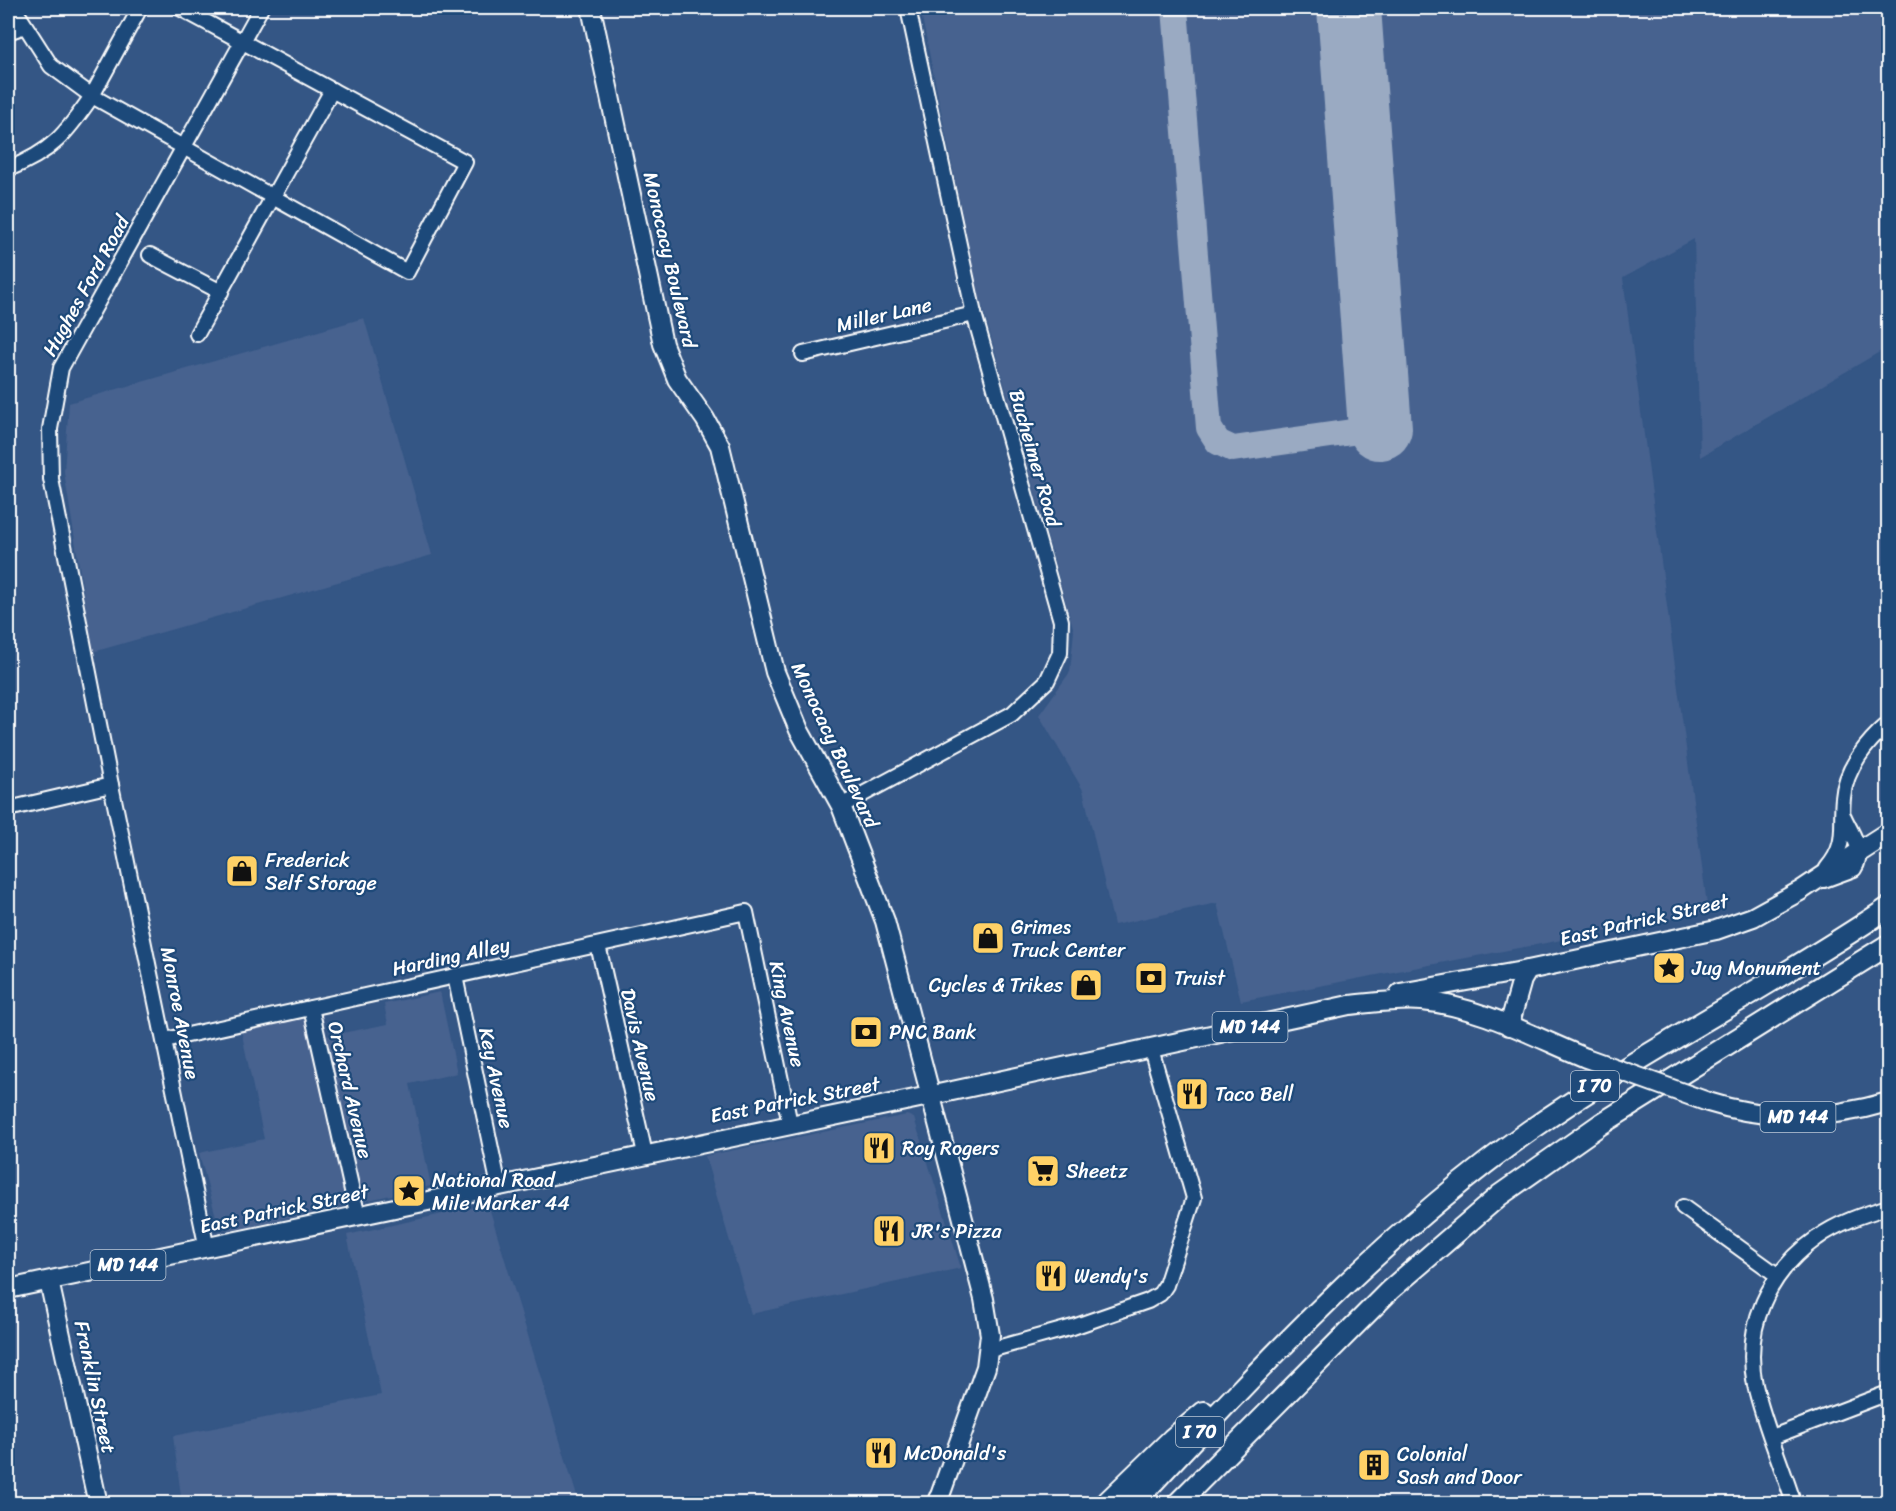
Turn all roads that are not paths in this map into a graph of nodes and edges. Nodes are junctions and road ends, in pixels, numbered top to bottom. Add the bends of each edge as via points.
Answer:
1 (14, 8) edge
2 (140, 8) edge
3 (180, 8) edge
4 (261, 8) edge
5 (591, 8) edge
6 (908, 8) edge
7 (25, 26) junction
8 (8, 32) edge
9 (242, 41) junction
10 (332, 90) junction
11 (92, 96) junction
12 (184, 147) junction
13 (8, 170) edge
14 (273, 197) junction
15 (150, 255) dead end
16 (221, 292) junction
17 (974, 314) junction
18 (197, 334) dead end
19 (803, 354) dead end
20 (1888, 724) edge
21 (111, 786) junction
22 (841, 806) junction
23 (8, 809) edge
24 (1844, 815) junction
25 (1888, 833) edge
26 (1860, 851) junction
27 (1818, 877) junction
28 (1800, 891) junction
29 (1888, 908) edge
30 (746, 912) joint
31 (598, 945) junction
32 (1888, 945) edge
33 (1528, 970) junction
34 (455, 976) junction
35 (1349, 1005) junction
36 (310, 1008) junction
37 (1509, 1026) junction
38 (165, 1040) junction
39 (1151, 1049) junction
40 (929, 1096) junction
41 (1888, 1102) edge
42 (790, 1124) junction
43 (645, 1155) junction
44 (499, 1187) junction
45 (1683, 1207) dead end
46 (1888, 1207) edge
47 (358, 1217) junction
48 (207, 1249) junction
49 (1777, 1275) junction
50 (49, 1281) junction
51 (8, 1289) edge
52 (990, 1350) junction
53 (1267, 1361) junction
54 (1888, 1393) edge
55 (1772, 1437) junction
56 (1204, 1475) junction
57 (939, 1502) edge
58 (98, 1503) edge
59 (1105, 1503) edge
60 (1133, 1503) edge
61 (1177, 1503) edge
62 (1185, 1503) edge
63 (1794, 1503) edge

1 - 7 street
2 - 11 street
3 - 9 street
4 - 9 street, Hughes Ford Road
5 - 22 main road, Monocacy Boulevard via 663,344 676,379 720,446 775,672 799,730
6 - 17 street, Bucheimer Road
7 - 8 street
7 - 11 street via 51,66
9 - 10 street
9 - 12 street, Hughes Ford Road
10 - 14 street
10 - 14 street via 465,162 407,272
11 - 12 street
11 - 13 street via 67,132 36,158
12 - 14 street
12 - 21 street, Hughes Ford Road via 61,368 50,429 51,480
14 - 16 street
15 - 16 street
16 - 18 street
17 - 19 street, Miller Lane
17 - 22 street, Bucheimer Road via 1061,621 1060,653 1047,681 1012,714
20 - 24 street via 1851,770 1843,798
21 - 23 street
21 - 38 street, Monroe Avenue
22 - 40 main road, Monocacy Boulevard via 885,921
24 - 26 street
24 - 27 street via 1839,853
25 - 26 highway
26 - 27 main road, East Patrick Street
26 - 28 street, East Patrick Street via 1854,869
27 - 28 main road, East Patrick Street
28 - 33 main road, East Patrick Street via 1753,917 1716,930
29 - 53 highway, I 70 via 1625,1066 1528,1132 1407,1228
30 - 31 street, Harding Alley
30 - 42 street, King Avenue
31 - 34 street, Harding Alley
31 - 43 street, Davis Avenue
32 - 56 highway, I 70 via 1601,1124 1500,1195 1390,1290
33 - 35 main road, East Patrick Street
33 - 37 main road
34 - 36 street, Harding Alley
34 - 44 street, Key Avenue
35 - 37 main road, East Patrick Street / MD 144 via 1422,1001 1458,1008
35 - 39 main road, East Patrick Street / MD 144
36 - 38 street, Harding Alley
36 - 47 street, Orchard Avenue
37 - 41 main road, East Patrick Street / MD 144, bridge via 1733,1110 1787,1117 1843,1113
38 - 48 street, Monroe Avenue
39 - 40 main road, East Patrick Street / MD 144
39 - 52 street via 1194,1198 1166,1285 1148,1301
40 - 42 main road, East Patrick Street / MD 144
40 - 52 main road, Monocacy Boulevard via 984,1299
42 - 43 main road, East Patrick Street / MD 144
43 - 44 main road, East Patrick Street / MD 144
44 - 47 main road, East Patrick Street / MD 144
45 - 49 street
46 - 49 street via 1817,1237
47 - 48 main road, East Patrick Street / MD 144
48 - 50 main road, East Patrick Street / MD 144
49 - 55 street via 1761,1304 1752,1348 1755,1385
50 - 51 main road, East Patrick Street / MD 144
50 - 58 main road, Franklin Street
52 - 57 main road, Monocacy Boulevard
53 - 59 highway via 1172,1439
53 - 60 highway, I 70
54 - 55 street
55 - 63 street
56 - 61 highway, I 70
56 - 62 highway

